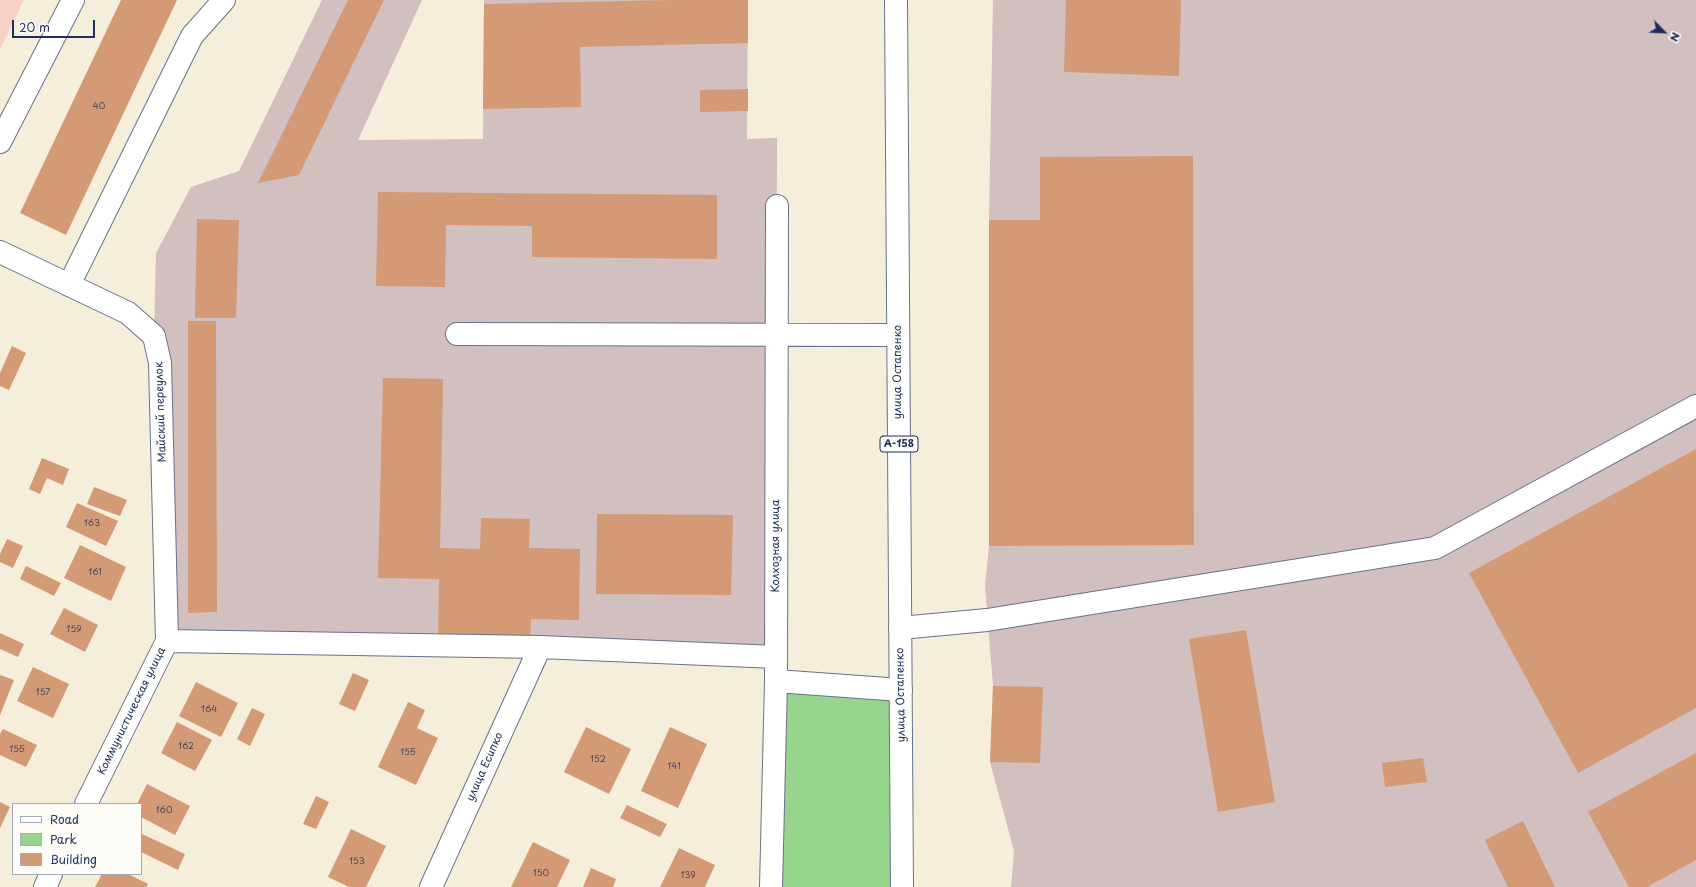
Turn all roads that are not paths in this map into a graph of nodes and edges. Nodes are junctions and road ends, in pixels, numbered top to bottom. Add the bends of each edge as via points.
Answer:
1 (73, 0) edge
2 (224, 0) edge
3 (896, 0) edge
4 (0, 142) edge
5 (777, 206) dead end
6 (0, 252) edge
7 (69, 285) junction
8 (457, 334) dead end
9 (776, 334) junction
10 (898, 335) junction
11 (1696, 406) edge
12 (900, 628) junction
13 (167, 641) junction
14 (540, 647) junction
15 (776, 657) junction
16 (776, 681) junction
17 (901, 690) junction
18 (86, 803) edge
19 (51, 875) edge
20 (45, 887) edge
21 (431, 887) edge
22 (771, 887) edge
23 (902, 887) edge

1 - 4 street
2 - 7 street via 192,36
3 - 10 street, улица Остапенко / А-158
5 - 9 street, Колхозная улица
6 - 7 street, Майский переулок
7 - 13 street, Майский переулок via 128,313 154,336 160,363
8 - 9 street
9 - 10 street
9 - 15 street, Колхозная улица
10 - 12 street, улица Остапенко / А-158
11 - 12 street via 1435,548 987,620
12 - 17 street, улица Остапенко / А-158
13 - 14 street, Коммунистическая улица
13 - 18 street, Коммунистическая улица
14 - 15 street, Коммунистическая улица
14 - 21 street, улица Есипко
15 - 16 street, Колхозная улица
16 - 17 street
16 - 22 street, Колхозная улица
17 - 23 street, улица Остапенко / А-158
19 - 20 street

